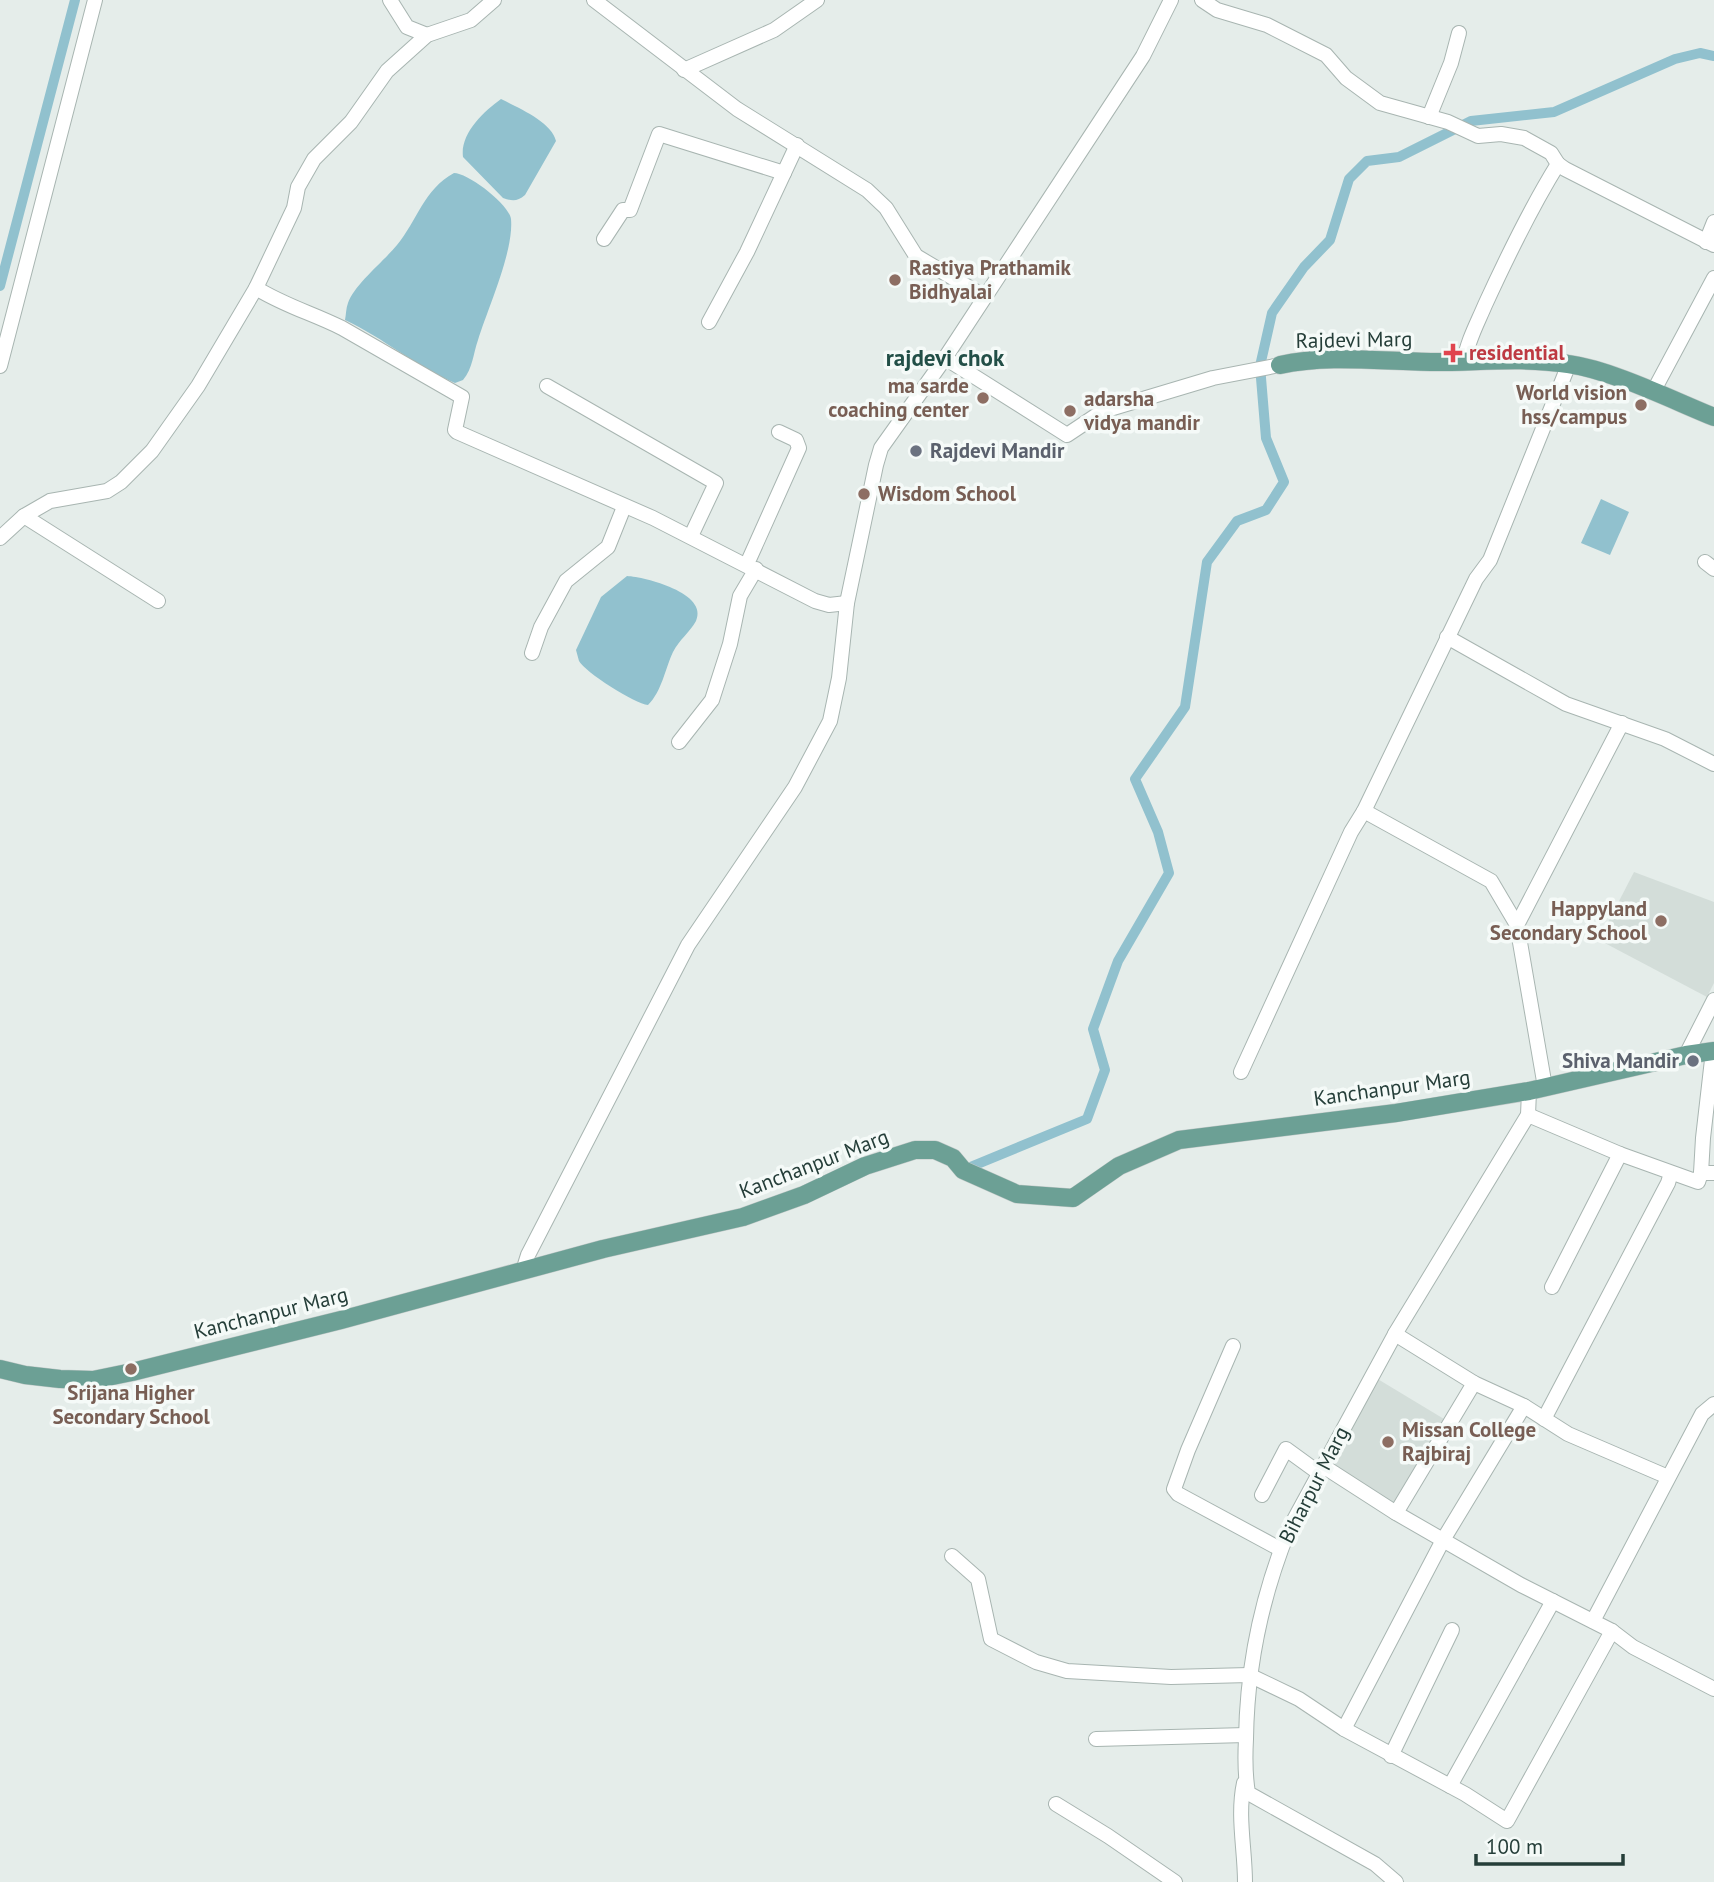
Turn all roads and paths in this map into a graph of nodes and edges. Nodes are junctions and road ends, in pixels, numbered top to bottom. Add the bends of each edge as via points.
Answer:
1 (95, 0) edge
2 (390, 0) edge
3 (494, 0) edge
4 (594, 0) edge
5 (817, 0) edge
6 (1171, 0) edge
7 (1202, 0) edge
8 (1459, 33) dead end
9 (427, 35) junction
10 (684, 70) junction
11 (1429, 117) junction
12 (797, 145) junction
13 (1558, 164) junction
14 (784, 173) junction
15 (1714, 222) edge
16 (604, 239) dead end
17 (1710, 244) edge
18 (1714, 278) edge
19 (256, 288) junction
20 (985, 297) junction
21 (709, 322) dead end
22 (945, 358) junction
23 (1464, 362) junction
24 (1569, 364) junction
25 (1280, 365) joint
26 (0, 366) edge
27 (547, 386) dead end
28 (1653, 392) junction
29 (1714, 417) edge
30 (779, 432) dead end
31 (624, 507) junction
32 (24, 516) junction
33 (691, 536) junction
34 (0, 538) edge
35 (752, 567) junction
36 (158, 601) dead end
37 (847, 603) junction
38 (1447, 637) junction
39 (532, 653) dead end
40 (1622, 723) junction
41 (679, 743) dead end
42 (1714, 764) edge
43 (1364, 811) junction
44 (1517, 925) junction
45 (1714, 1000) edge
46 (1714, 1051) edge
47 (1686, 1055) junction
48 (1241, 1072) dead end
49 (1537, 1089) junction
50 (1528, 1115) junction
51 (1620, 1154) junction
52 (1671, 1172) junction
53 (1707, 1173) edge
54 (523, 1271) junction
55 (1552, 1287) dead end
56 (1395, 1334) junction
57 (1233, 1346) dead end
58 (0, 1369) edge
59 (1474, 1383) junction
60 (1714, 1404) edge
61 (1524, 1406) junction
62 (1544, 1419) junction
63 (1321, 1470) junction
64 (1668, 1477) junction
65 (1262, 1495) dead end
66 (1396, 1513) junction
67 (1443, 1540) junction
68 (1280, 1549) junction
69 (951, 1556) dead end
70 (1553, 1601) junction
71 (1593, 1621) junction
72 (1452, 1630) dead end
73 (1612, 1631) junction
74 (1250, 1675) junction
75 (1714, 1689) edge
76 (1344, 1729) junction
77 (1246, 1735) junction
78 (1096, 1740) dead end
79 (1391, 1756) junction
80 (1245, 1778) junction
81 (1450, 1786) junction
82 (1056, 1804) dead end
83 (1175, 1882) edge
84 (1245, 1882) edge
85 (1396, 1882) edge

1 - 26 street
2 - 9 street via 407,27
3 - 9 street via 471,20
4 - 10 street
5 - 10 street via 774,30
6 - 20 street via 1143,56
7 - 11 street via 1217,10 1267,25 1326,55 1346,78 1380,103
8 - 11 street
9 - 19 street via 387,71 351,122 314,159
10 - 12 street
11 - 13 street via 1478,136 1524,138 1551,153
12 - 14 street
12 - 20 street via 887,208 916,256
13 - 17 street
13 - 23 street via 1535,200
14 - 16 street via 659,134 630,210 623,210
14 - 21 street
15 - 17 street
18 - 28 street
19 - 31 street via 342,328 462,397 457,432
19 - 32 street via 198,386 152,451 129,474 107,491 50,501
20 - 22 street
22 - 25 street via 1067,435 1103,411 1213,378
22 - 37 street via 881,448
23 - 24 main road, Rajdevi Marg
23 - 25 main road, Rajdevi Marg via 1357,359 1299,360
24 - 28 main road, Rajdevi Marg
24 - 38 street via 1490,560
27 - 33 street via 716,483
28 - 29 main road, Rajdevi Marg
30 - 35 street via 796,440 799,448
31 - 33 street
31 - 39 street via 608,547 566,581
32 - 34 street
32 - 36 street
33 - 35 street
35 - 37 street via 815,601
35 - 41 street via 712,700
37 - 54 street via 830,721 794,787 688,945
38 - 40 street via 1566,704
38 - 43 street
40 - 42 street
40 - 44 street
43 - 44 street via 1491,881
43 - 48 street
44 - 49 street, Biharpur Marg
45 - 47 street
46 - 47 main road, Kanchanpur Marg
46 - 53 street
47 - 49 main road, Kanchanpur Marg
49 - 50 street, Biharpur Marg
49 - 54 main road, Kanchanpur Marg via 1396,1113 1179,1140 1119,1166 1073,1198 1017,1194 963,1170 953,1158 935,1150 915,1150 743,1217
50 - 51 street
50 - 56 street, Biharpur Marg
51 - 52 street
51 - 55 street
52 - 53 street via 1698,1182
52 - 62 street
54 - 58 main road, Kanchanpur Marg via 93,1380
56 - 59 street
56 - 63 street, Biharpur Marg
57 - 68 street via 1174,1489
59 - 61 street
59 - 66 street
60 - 64 street via 1702,1414
61 - 62 street
61 - 67 street
62 - 64 street
63 - 65 street via 1286,1449
63 - 66 street
63 - 68 street, Biharpur Marg
64 - 71 street
66 - 67 street
67 - 70 street
67 - 76 street
68 - 74 street, Biharpur Marg via 1256,1634
69 - 74 street via 978,1579 991,1639 1036,1662 1106,1675
70 - 71 street
70 - 81 street
71 - 73 street
72 - 79 street
73 - 75 street via 1633,1647
73 - 81 street via 1507,1821
74 - 76 street via 1299,1699
74 - 77 street, Biharpur Marg
76 - 79 street
77 - 78 street
77 - 80 street, Biharpur Marg
79 - 81 street
80 - 84 street, Biharpur Marg via 1241,1797
80 - 85 street via 1248,1793 1375,1864
82 - 83 street

